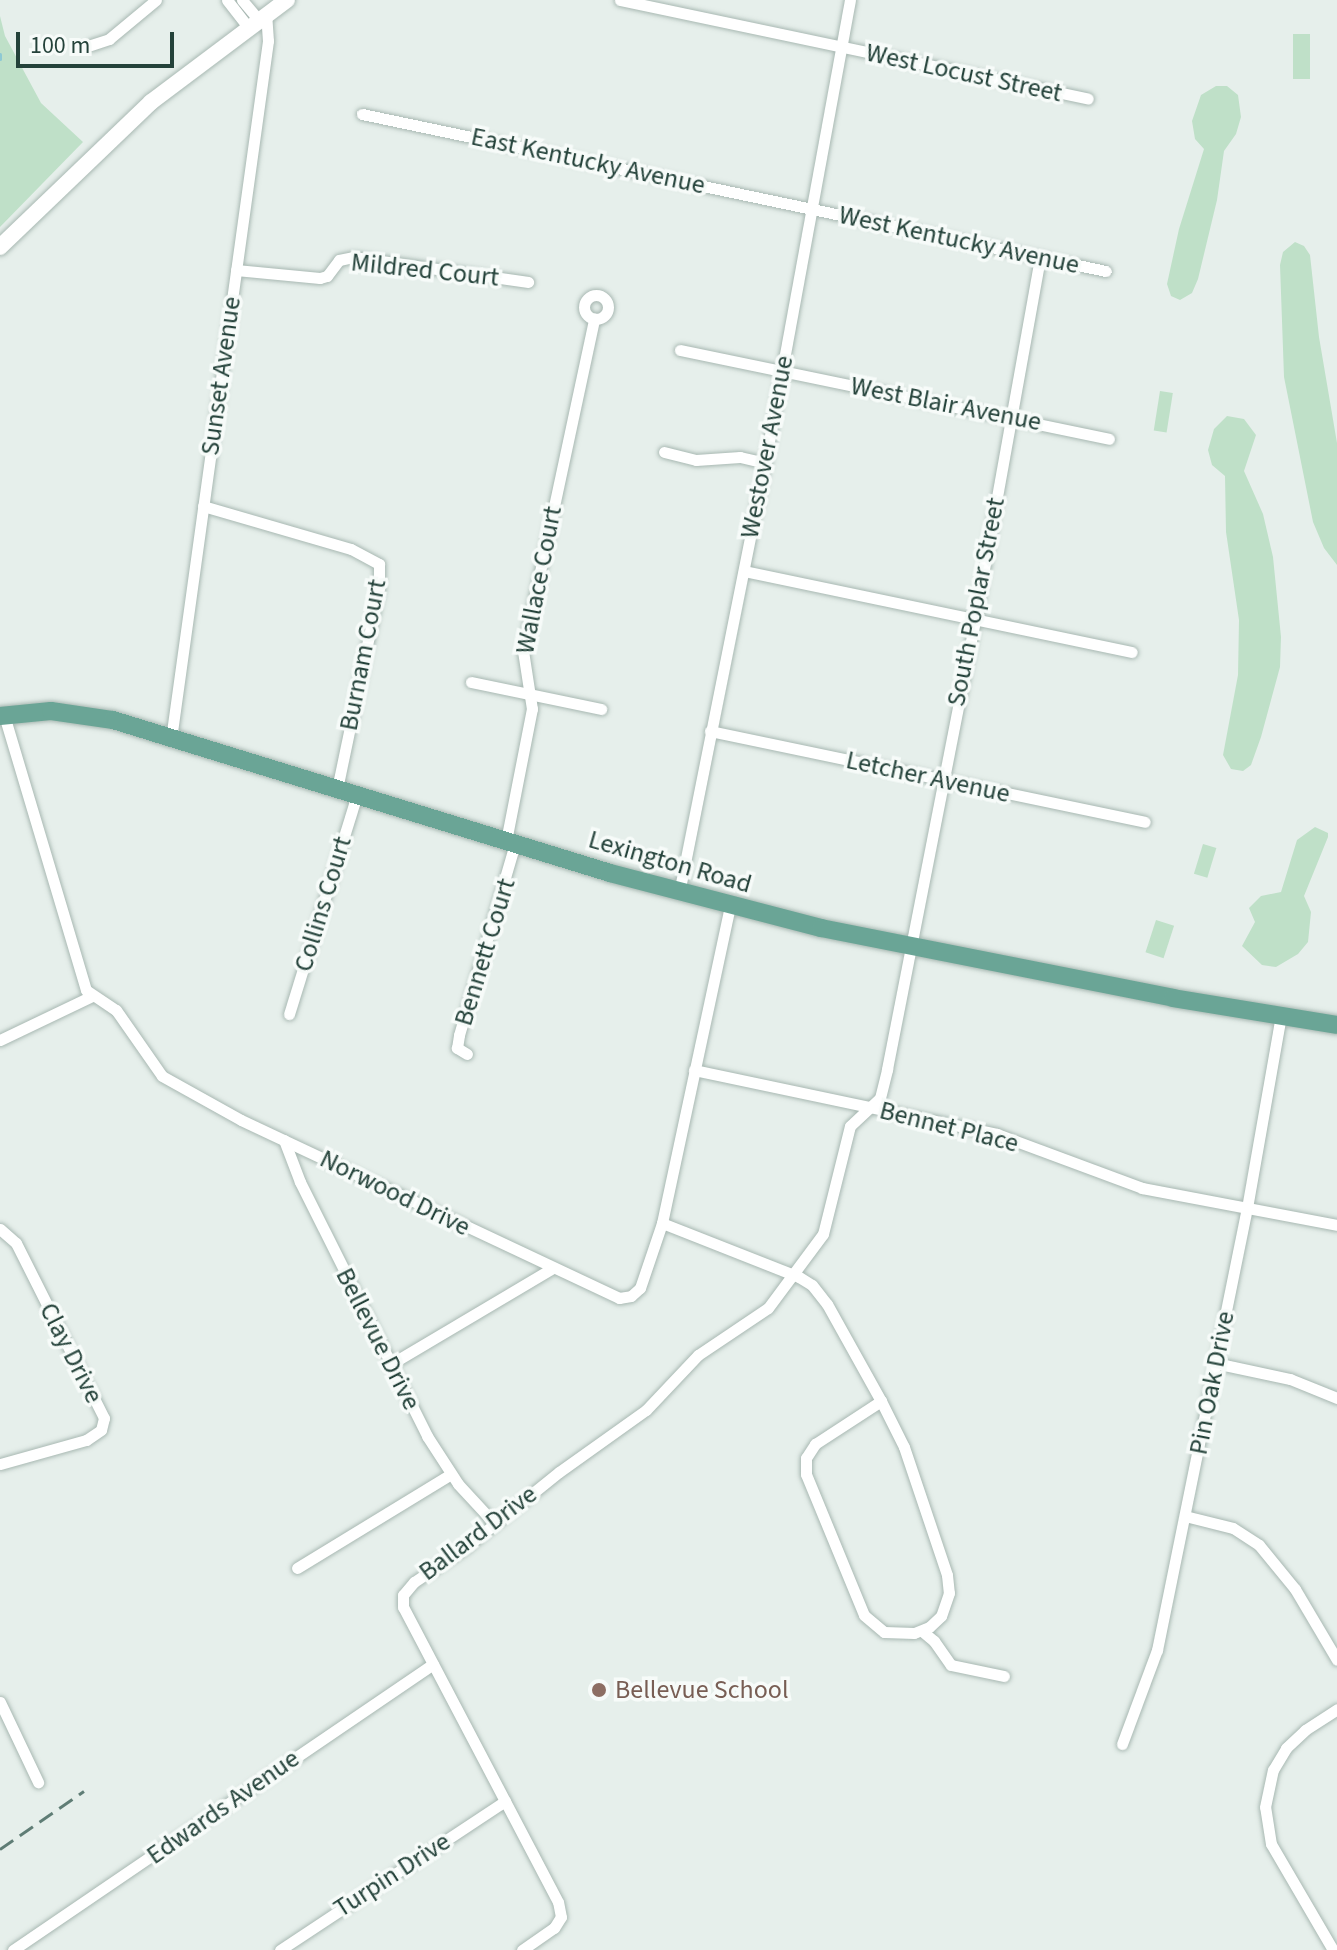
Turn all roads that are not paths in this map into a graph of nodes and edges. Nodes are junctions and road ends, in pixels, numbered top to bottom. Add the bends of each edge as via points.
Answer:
1 (156, 0) edge
2 (227, 0) edge
3 (242, 0) edge
4 (287, 0) edge
5 (620, 0) edge
6 (850, 0) edge
7 (257, 20) junction
8 (91, 45) dead end
9 (841, 47) junction
10 (1088, 99) dead end
11 (362, 114) dead end
12 (812, 210) junction
13 (0, 247) edge
14 (1040, 257) junction
15 (236, 270) junction
16 (1106, 271) dead end
17 (528, 282) dead end
18 (594, 319) dead end
19 (680, 350) dead end
20 (782, 370) junction
21 (1011, 417) junction
22 (1109, 439) dead end
23 (664, 452) dead end
24 (765, 463) junction
25 (203, 506) junction
26 (744, 571) junction
27 (975, 619) junction
28 (1132, 652) dead end
29 (471, 682) dead end
30 (531, 695) junction
31 (601, 709) dead end
32 (2, 716) edge
33 (710, 731) junction
34 (171, 739) junction
35 (942, 780) junction
36 (337, 789) junction
37 (357, 794) junction
38 (1145, 822) dead end
39 (511, 842) junction
40 (679, 893) junction
41 (730, 907) junction
42 (911, 947) junction
43 (92, 996) junction
44 (289, 1014) dead end
45 (1281, 1016) junction
46 (1337, 1025) edge
47 (0, 1040) edge
48 (467, 1054) dead end
49 (694, 1070) junction
50 (869, 1107) junction
51 (284, 1140) junction
52 (1247, 1208) junction
53 (662, 1223) junction
54 (1337, 1225) edge
55 (0, 1229) edge
56 (551, 1269) junction
57 (794, 1275) junction
58 (1215, 1363) junction
59 (391, 1364) junction
60 (1337, 1398) edge
61 (881, 1401) junction
62 (0, 1464) edge
63 (451, 1474) junction
64 (1185, 1516) junction
65 (495, 1524) junction
66 (297, 1568) dead end
67 (922, 1631) junction
68 (1337, 1660) edge
69 (433, 1664) junction
70 (1004, 1676) dead end
71 (0, 1702) edge
72 (1337, 1709) edge
73 (1122, 1744) dead end
74 (38, 1782) dead end
75 (505, 1801) junction
76 (13, 1950) edge
77 (280, 1950) edge
78 (522, 1950) edge
79 (1333, 1950) edge

1 - 8 street via 109,39
2 - 7 street
3 - 7 street
4 - 7 main road
5 - 9 street, West Locust Street
6 - 9 street, Westover Avenue
7 - 13 main road via 151,102
7 - 15 street, Sunset Avenue via 268,41
9 - 10 street, West Locust Street
9 - 12 street, Westover Avenue
11 - 12 street, East Kentucky Avenue
12 - 14 street, West Kentucky Avenue
12 - 20 street, Westover Avenue
14 - 16 street, West Kentucky Avenue
14 - 21 street, South Poplar Street
15 - 17 street, Mildred Court via 320,278 339,260 353,257
15 - 25 street, Sunset Avenue
18 - 30 street, Wallace Court via 523,651
19 - 20 street, West Blair Avenue
20 - 21 street, West Blair Avenue
20 - 24 street, Westover Avenue
21 - 22 street, West Blair Avenue
21 - 27 street, South Poplar Street
23 - 24 street via 696,460 740,457
24 - 26 street, Westover Avenue
25 - 34 street, Sunset Avenue
25 - 36 street, Burnam Court via 351,549 379,564 379,588
26 - 27 street
26 - 33 street, Westover Avenue
27 - 28 street
27 - 35 street, South Poplar Street
29 - 30 street
30 - 31 street
30 - 39 street, Wallace Court
32 - 34 main road, Lexington Road via 88,714
32 - 43 street, Norwood Drive via 79,973
33 - 35 street, Letcher Avenue
33 - 40 street, Westover Avenue
34 - 36 main road, Lexington Road
35 - 38 street, Letcher Avenue
35 - 42 street, South Poplar Street
36 - 37 main road, Lexington Road
37 - 39 main road, Lexington Road
37 - 44 street, Collins Court
39 - 40 main road, Lexington Road
39 - 48 street, Bennett Court via 459,1035 457,1048
40 - 41 main road, Lexington Road
41 - 42 main road, Lexington Road
41 - 49 street, Norwood Drive
42 - 45 main road, Lexington Road
42 - 50 street, South Poplar Street via 882,1092
43 - 47 street
43 - 51 street, Norwood Drive via 116,1010 172,1085
45 - 46 main road, Lexington Road
45 - 52 street, Pin Oak Drive
49 - 50 street, Bennet Place
49 - 53 street, Norwood Drive
50 - 52 street, Bennet Place via 997,1134 1142,1188
50 - 57 street, Ballard Drive via 850,1126 823,1234
51 - 56 street, Norwood Drive
51 - 59 street, Bellevue Drive
52 - 54 street, Bennet Place
52 - 58 street, Pin Oak Drive
53 - 56 street, Norwood Drive via 641,1285 631,1296 612,1296
53 - 57 street
55 - 62 street, Clay Drive via 16,1243 104,1418 101,1430 86,1440
56 - 59 street
57 - 61 street via 812,1285 827,1304
57 - 65 street, Ballard Drive via 768,1308 698,1355 646,1410
58 - 60 street via 1301,1382
58 - 64 street, Pin Oak Drive
59 - 63 street, Bellevue Drive
61 - 67 street via 918,1482 949,1584 941,1616
61 - 67 street via 815,1444 806,1458 806,1474 867,1620 892,1634
63 - 65 street, Bellevue Drive
63 - 66 street
64 - 68 street via 1233,1528 1259,1545 1295,1589
64 - 73 street, Pin Oak Drive via 1157,1650
65 - 69 street, Ballard Drive via 403,1595 403,1607
67 - 70 street via 951,1665
69 - 75 street, Ballard Drive
69 - 76 street, Edwards Avenue
71 - 74 street
72 - 79 street via 1286,1748 1273,1770 1265,1807 1271,1844
75 - 77 street, Turpin Drive
75 - 78 street, Ballard Drive via 554,1891 561,1917

